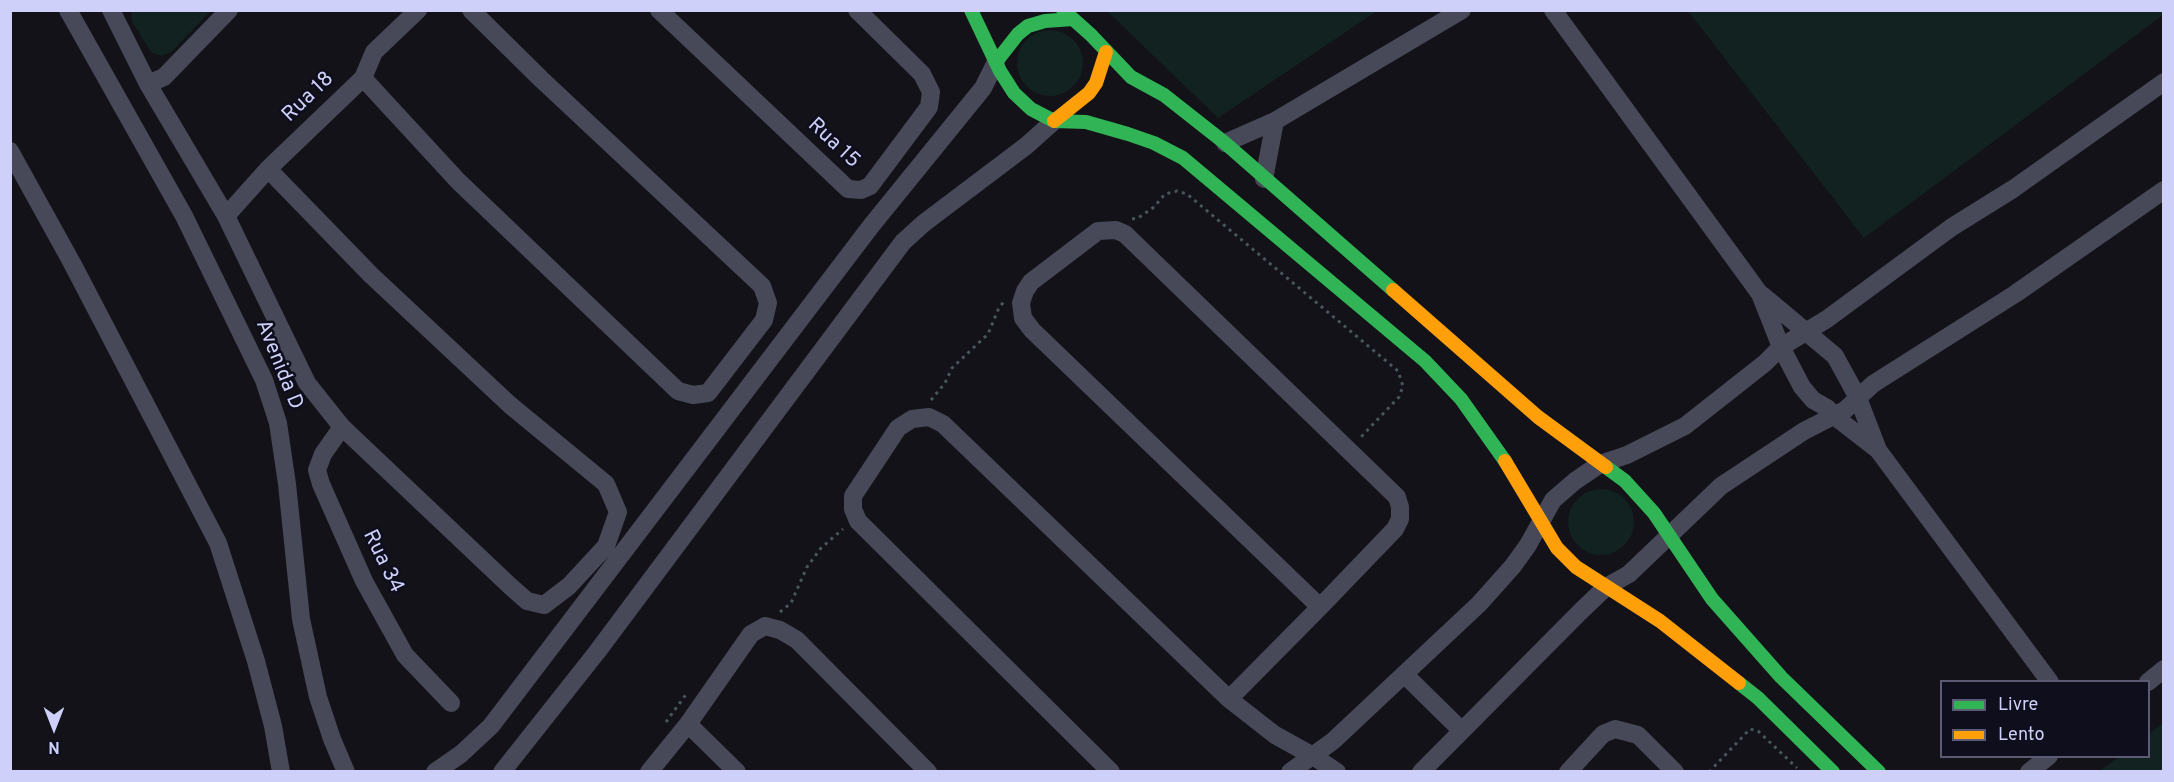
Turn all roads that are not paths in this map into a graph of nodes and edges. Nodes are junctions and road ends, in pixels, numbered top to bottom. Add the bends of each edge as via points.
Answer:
1 (68, 10) edge
2 (111, 10) edge
3 (229, 10) edge
4 (418, 10) edge
5 (471, 10) edge
6 (659, 10) edge
7 (857, 10) edge
8 (971, 10) edge
9 (1462, 10) edge
10 (1553, 10) edge
11 (1068, 15) edge
12 (1106, 52) junction
13 (996, 62) junction
14 (363, 78) junction
15 (2163, 82) edge
16 (148, 84) junction
17 (1104, 96) dead end
18 (1054, 121) junction
19 (1275, 121) junction
20 (1225, 143) junction
21 (10, 151) edge
22 (268, 169) junction
23 (1264, 179) junction
24 (2163, 190) edge
25 (226, 216) junction
26 (1760, 294) junction
27 (1807, 331) junction
28 (1782, 348) junction
29 (1858, 398) junction
30 (1834, 416) junction
31 (342, 428) junction
32 (1878, 450) junction
33 (1600, 464) junction
34 (1540, 521) junction
35 (1669, 536) junction
36 (1606, 587) junction
37 (1320, 607) junction
38 (2163, 669) edge
39 (1404, 674) junction
40 (2049, 680) edge
41 (2149, 680) edge
42 (1229, 699) junction
43 (451, 703) dead end
44 (688, 724) junction
45 (1461, 730) junction
46 (1275, 735) junction
47 (1313, 756) junction
48 (2046, 758) edge
49 (281, 771) edge
50 (346, 771) edge
51 (435, 771) edge
52 (502, 771) edge
53 (649, 771) edge
54 (737, 771) edge
55 (928, 771) edge
56 (1111, 771) edge
57 (1293, 771) edge
58 (1337, 771) edge
59 (1421, 771) edge
60 (1568, 771) edge
61 (1675, 771) edge
62 (1833, 771) edge
63 (1879, 771) edge
64 (2029, 771) edge

1 - 50 street, Avenida D via 184,216 264,380 280,433 302,619 318,697
2 - 16 street
3 - 16 street via 164,77
4 - 14 street, Rua 18 via 374,52
5 - 14 street via 762,286 768,303 764,320 708,393 678,392 458,181
6 - 7 street, Rua 15 via 848,189 861,190 870,186 929,107 931,92 922,74
8 - 13 main road
9 - 19 street
10 - 26 street
11 - 12 main road
11 - 13 main road via 1028,26
12 - 18 main road via 1089,93
12 - 20 main road via 1127,81 1164,95
13 - 18 main road via 1014,93 1031,109
13 - 51 street via 983,88 871,226 492,726
14 - 22 street, Rua 18
15 - 27 street
16 - 25 street
17 - 18 main road
18 - 34 main road via 1086,122 1128,134 1183,158 1425,361 1461,399 1500,453
18 - 52 street via 903,242 597,652
19 - 20 street
19 - 23 street
20 - 23 main road
21 - 49 street via 218,543 256,662
22 - 25 street, Rua 18
22 - 31 street via 371,275 510,405 606,484 618,512 606,546 570,586 544,605 527,601
23 - 33 main road via 1456,348
24 - 29 street
25 - 31 street via 307,383
26 - 27 street
26 - 28 street
27 - 28 street
27 - 29 street via 1835,356
28 - 30 street via 1802,387
28 - 33 street via 1685,426
29 - 30 street
29 - 32 street
30 - 32 street
30 - 35 street via 1804,431 1721,486
31 - 43 street, Rua 34 via 323,454 317,470 321,484 364,581 405,655
32 - 40 street
33 - 34 street via 1552,500
33 - 35 main road via 1625,481
34 - 36 main road via 1557,548 1576,567
34 - 39 street via 1513,566 1479,604
35 - 36 street via 1629,574
35 - 63 main road via 1712,599 1782,677
36 - 45 street
36 - 62 main road via 1660,621 1758,698
37 - 37 street via 1023,318 1021,303 1031,282 1098,231 1125,234 1396,497 1400,519 1395,529
37 - 42 street
38 - 41 street
39 - 45 street
39 - 47 street
42 - 46 street
42 - 56 street via 953,432 929,417 912,419 898,428 853,496 858,521
44 - 53 street
44 - 54 street
44 - 55 street via 751,634 765,626 797,640
45 - 59 street
46 - 47 street
46 - 57 street
47 - 57 street
47 - 58 street
48 - 64 street
60 - 61 street via 1603,734 1615,729 1638,735

